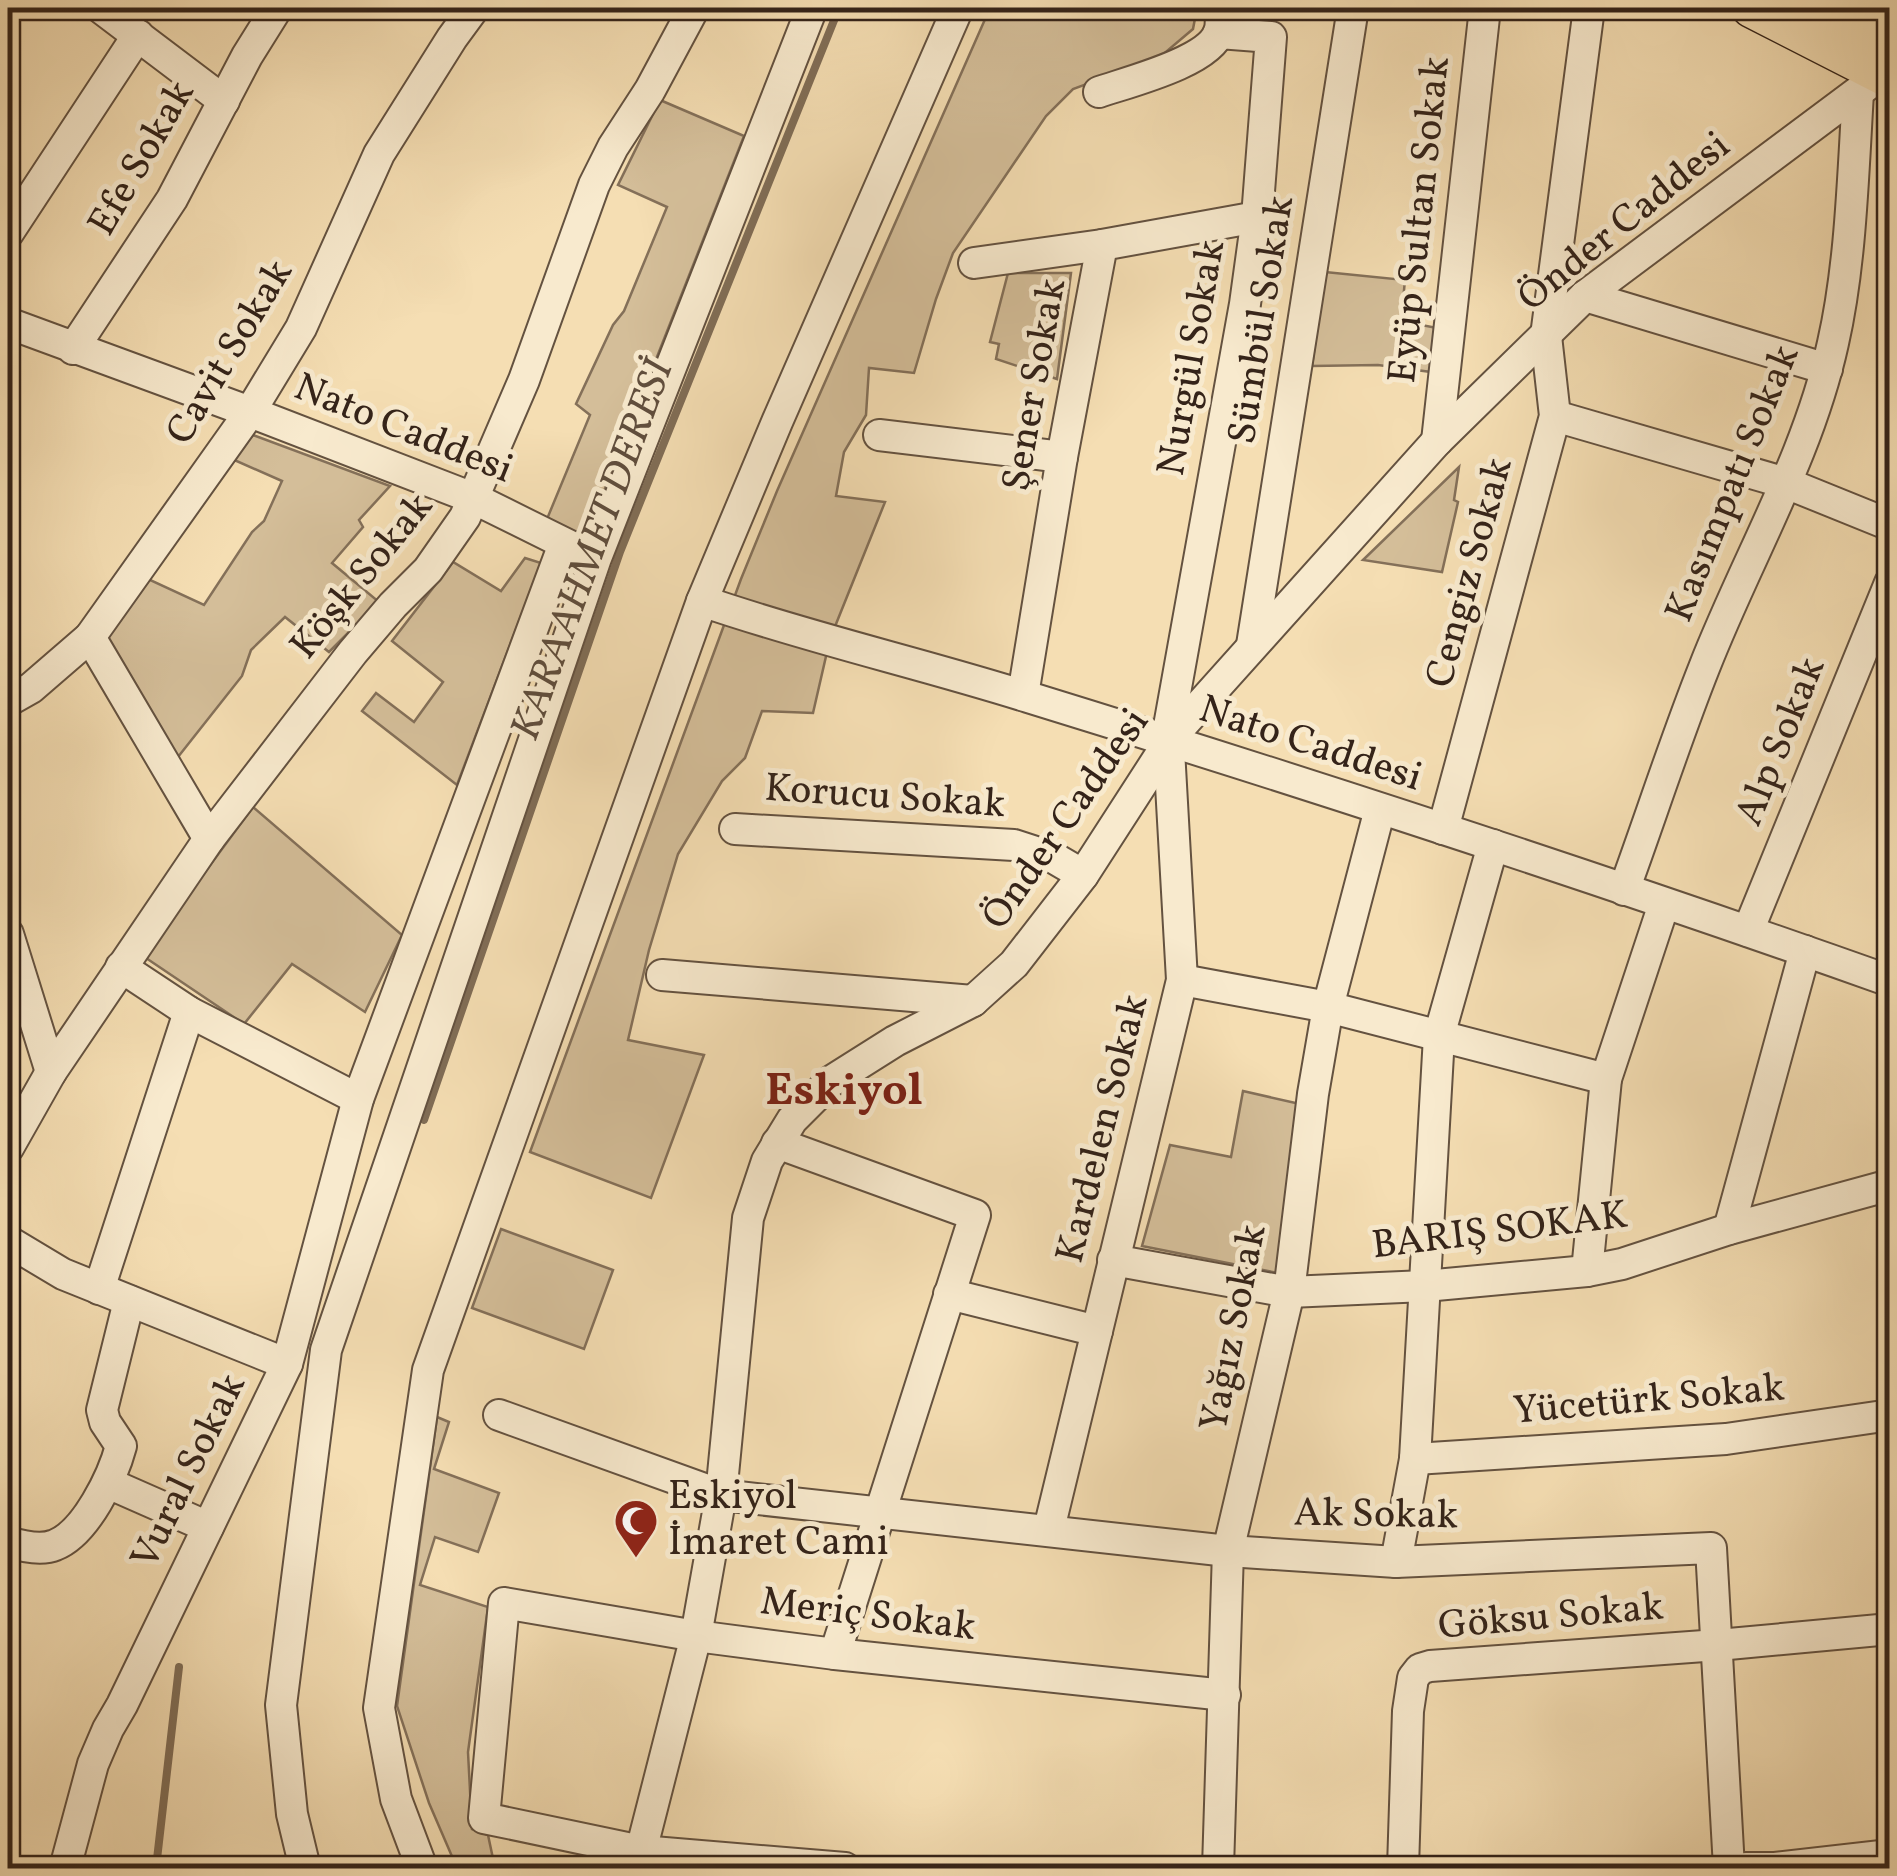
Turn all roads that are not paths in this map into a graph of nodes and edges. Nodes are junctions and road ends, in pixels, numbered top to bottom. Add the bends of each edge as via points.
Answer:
1 (100, 8) edge
2 (277, 8) edge
3 (474, 8) edge
4 (694, 8) edge
5 (812, 8) edge
6 (958, 8) edge
7 (1353, 8) edge
8 (1485, 8) edge
9 (1589, 8) edge
10 (1751, 8) edge
11 (1814, 8) edge
12 (1220, 20) edge
13 (138, 35) junction
14 (1882, 72) edge
15 (1099, 92) dead end
16 (224, 100) junction
17 (1257, 217) junction
18 (8, 232) edge
19 (1102, 245) junction
20 (974, 262) dead end
21 (1586, 296) junction
22 (8, 323) edge
23 (1546, 336) junction
24 (73, 348) junction
25 (1826, 368) junction
26 (250, 412) junction
27 (1555, 416) junction
28 (879, 435) dead end
29 (1437, 441) junction
30 (1062, 457) junction
31 (1786, 483) junction
32 (474, 498) junction
33 (1890, 525) edge
34 (564, 544) junction
35 (596, 558) junction
36 (1890, 583) edge
37 (702, 601) junction
38 (90, 637) junction
39 (1252, 645) junction
40 (1023, 695) junction
41 (8, 701) edge
42 (1168, 741) junction
43 (1380, 809) junction
44 (734, 829) dead end
45 (1443, 829) junction
46 (209, 839) junction
47 (1493, 845) junction
48 (1083, 876) junction
49 (1624, 890) junction
50 (1664, 904) junction
51 (1748, 931) junction
52 (8, 934) edge
53 (1805, 950) junction
54 (121, 968) junction
55 (662, 976) dead end
56 (1182, 980) junction
57 (1889, 980) edge
58 (973, 1001) junction
59 (1328, 1006) junction
60 (189, 1012) junction
61 (1439, 1036) junction
62 (52, 1072) junction
63 (1606, 1079) junction
64 (358, 1099) junction
65 (10, 1140) edge
66 (777, 1143) junction
67 (1890, 1186) edge
68 (1730, 1229) junction
69 (8, 1241) edge
70 (1114, 1260) junction
71 (1587, 1271) junction
72 (1425, 1286) junction
73 (99, 1289) junction
74 (1288, 1292) junction
75 (950, 1294) junction
76 (129, 1301) junction
77 (1098, 1332) junction
78 (286, 1364) junction
79 (1890, 1415) edge
80 (499, 1416) dead end
81 (1415, 1460) junction
82 (108, 1483) junction
83 (721, 1495) junction
84 (880, 1511) junction
85 (208, 1528) junction
86 (1048, 1530) junction
87 (8, 1542) edge
88 (1228, 1551) junction
89 (1396, 1562) junction
90 (1890, 1629) edge
91 (696, 1636) junction
92 (1718, 1645) junction
93 (836, 1654) junction
94 (1225, 1694) junction
95 (641, 1851) junction
96 (1890, 1855) edge
97 (65, 1868) edge
98 (305, 1868) edge
99 (422, 1868) edge
100 (845, 1868) edge
101 (1218, 1868) edge
102 (1403, 1868) edge
103 (1729, 1868) edge
104 (1746, 1868) edge

1 - 13 street
2 - 16 street, Efe Sokak
3 - 26 street, Cavit Sokak via 378,154 301,328
4 - 32 street, Köşk Sokak via 594,185
5 - 35 street
6 - 37 street
7 - 39 street, Sümbül Sokak
8 - 29 street, Eyüp Sultan Sokak
9 - 23 street, Cengiz Sokak
10 - 14 main road
11 - 14 main road
12 - 15 street via 1207,48 1188,61
12 - 17 street, Nurgül Sokak via 1270,37
13 - 16 street
13 - 18 street
14 - 21 street, Önder Caddesi
14 - 25 street, Kasımpatı Sokak
16 - 24 street, Efe Sokak via 172,199
17 - 19 street, Şener Sokak
17 - 42 street, Nurgül Sokak
19 - 20 street
19 - 30 street, Şener Sokak
21 - 23 street, Önder Caddesi
21 - 25 street
22 - 24 street, Nato Caddesi
23 - 27 street, Cengiz Sokak
23 - 29 street, Önder Caddesi
24 - 26 street, Nato Caddesi
25 - 31 street, Kasımpatı Sokak
26 - 32 street, Nato Caddesi
26 - 38 street, Cavit Sokak
27 - 31 street
27 - 45 street, Cengiz Sokak
28 - 30 street
29 - 39 street, Önder Caddesi
30 - 40 street, Şener Sokak
31 - 33 street
31 - 49 street, Kasımpatı Sokak via 1704,666
32 - 34 street, Nato Caddesi
32 - 46 street, Köşk Sokak via 428,570 354,652
34 - 35 street, Nato Caddesi
34 - 64 street, Vural Sokak
35 - 98 street via 326,1350 281,1705
36 - 51 street, Alp Sokak
37 - 40 street, Nato Caddesi
37 - 99 street via 428,1370 380,1708 396,1799
38 - 41 street, Cavit Sokak
38 - 46 street
39 - 42 street, Önder Caddesi
40 - 42 street, Nato Caddesi
42 - 43 street, Nato Caddesi
42 - 48 street, Önder Caddesi
42 - 56 street, Kardelen Sokak
43 - 45 street, Nato Caddesi
43 - 59 street, Yağız Sokak
44 - 48 street, Korucu Sokak via 1014,845
45 - 47 street, Nato Caddesi
46 - 54 street, Köşk Sokak
47 - 49 street, Nato Caddesi
47 - 61 street
48 - 58 street, Önder Caddesi via 1014,964
49 - 50 street, Nato Caddesi
50 - 51 street, Nato Caddesi
50 - 63 street
51 - 53 street, Nato Caddesi
52 - 62 street
53 - 57 street, Nato Caddesi
53 - 68 street
54 - 60 street
54 - 62 street, Köşk Sokak
55 - 58 street
56 - 59 street
56 - 70 street, Kardelen Sokak
58 - 66 street, Önder Caddesi via 830,1082
59 - 61 street
59 - 74 street, Yağız Sokak
60 - 64 street
60 - 73 street
61 - 63 street
61 - 72 street
62 - 65 street, Köşk Sokak
63 - 71 street
64 - 78 street, Vural Sokak
66 - 75 street via 975,1214
66 - 83 street, Önder Caddesi via 748,1218
67 - 68 street, BARIŞ SOKAK
68 - 71 street, BARIŞ SOKAK
69 - 73 street
70 - 74 street, BARIŞ SOKAK
70 - 77 street, Kardelen Sokak
71 - 72 street, BARIŞ SOKAK
72 - 74 street, BARIŞ SOKAK
72 - 81 street
73 - 76 street
74 - 88 street, Yağız Sokak
75 - 77 street
75 - 84 street
76 - 78 street
76 - 82 street via 102,1410 121,1446
77 - 86 street, Kardelen Sokak
78 - 85 street, Vural Sokak
79 - 81 street, Yücetürk Sokak via 1726,1439
80 - 83 street, Ak Sokak
81 - 89 street
82 - 85 street
82 - 87 street via 80,1526 56,1545
83 - 84 street, Ak Sokak
83 - 91 street, Önder Caddesi
84 - 86 street, Ak Sokak
84 - 93 street
85 - 97 street, Vural Sokak via 100,1745
86 - 88 street, Ak Sokak
88 - 89 street, Ak Sokak
88 - 94 street, Yağız Sokak
89 - 92 street, Ak Sokak via 1712,1548
90 - 92 street, Göksu Sokak
91 - 93 street, Meriç Sokak
91 - 95 street, Önder Caddesi
91 - 95 street, Meriç Sokak via 504,1604 484,1818
92 - 102 street, Göksu Sokak via 1420,1669 1408,1711
92 - 103 street, Ak Sokak
93 - 94 street, Meriç Sokak
94 - 101 street, Yağız Sokak
95 - 100 street
96 - 104 street

